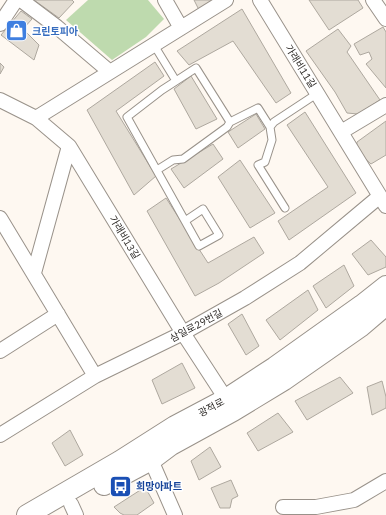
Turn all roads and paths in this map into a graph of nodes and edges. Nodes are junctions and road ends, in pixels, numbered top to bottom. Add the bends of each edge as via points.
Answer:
1 (16, 0) edge
2 (21, 0) edge
3 (164, 0) edge
4 (226, 0) edge
5 (260, 0) edge
6 (373, 0) edge
7 (386, 19) edge
8 (0, 24) edge
9 (181, 28) junction
10 (154, 45) junction
11 (110, 72) junction
12 (176, 81) junction
13 (318, 93) junction
14 (0, 100) edge
15 (386, 105) edge
16 (36, 118) junction
17 (230, 122) junction
18 (270, 127) junction
19 (341, 132) junction
20 (69, 146) junction
21 (157, 170) junction
22 (383, 201) edge
23 (284, 208) dead end
24 (0, 218) edge
25 (184, 221) junction
26 (34, 273) junction
27 (386, 286) edge
28 (386, 305) edge
29 (58, 314) junction
30 (183, 333) junction
31 (0, 351) edge
32 (94, 376) junction
33 (226, 399) junction
34 (0, 435) edge
35 (151, 460) junction
36 (386, 481) edge
37 (283, 507) dead end
38 (74, 509) edge
39 (27, 515) edge
40 (52, 515) edge
41 (175, 515) edge

1 - 8 street
2 - 11 street
3 - 9 street
4 - 9 street
5 - 13 street, 가래비11길
6 - 7 street
9 - 10 street
10 - 11 street
10 - 12 lane
11 - 16 street
12 - 17 lane via 196,68
12 - 21 lane via 127,118
13 - 18 lane
13 - 19 street, 가래비11길
14 - 16 street, 가래비13길
15 - 19 street
16 - 20 street, 가래비13길
17 - 18 lane via 258,108
17 - 21 lane via 227,127 183,159 173,160
18 - 23 lane via 272,140 265,162 258,165
19 - 22 street, 삼일로29번길
20 - 26 street
20 - 30 street, 가래비13길
21 - 25 lane
22 - 30 street, 삼일로29번길 via 300,263
24 - 26 street
25 - 25 lane via 199,246 219,235 203,209
26 - 29 street
27 - 33 main road, 광적로 via 275,367
28 - 35 main road, 광적로 via 360,327 284,380 171,445
29 - 31 street
29 - 32 street
30 - 32 street, 삼일로29번길
30 - 33 street, 가래비13길
32 - 34 street, 삼일로29번길
33 - 39 main road, 광적로 via 175,426
35 - 38 main road, 광적로
35 - 41 street
36 - 37 street via 354,500 316,507
38 - 40 main road, 광적로

